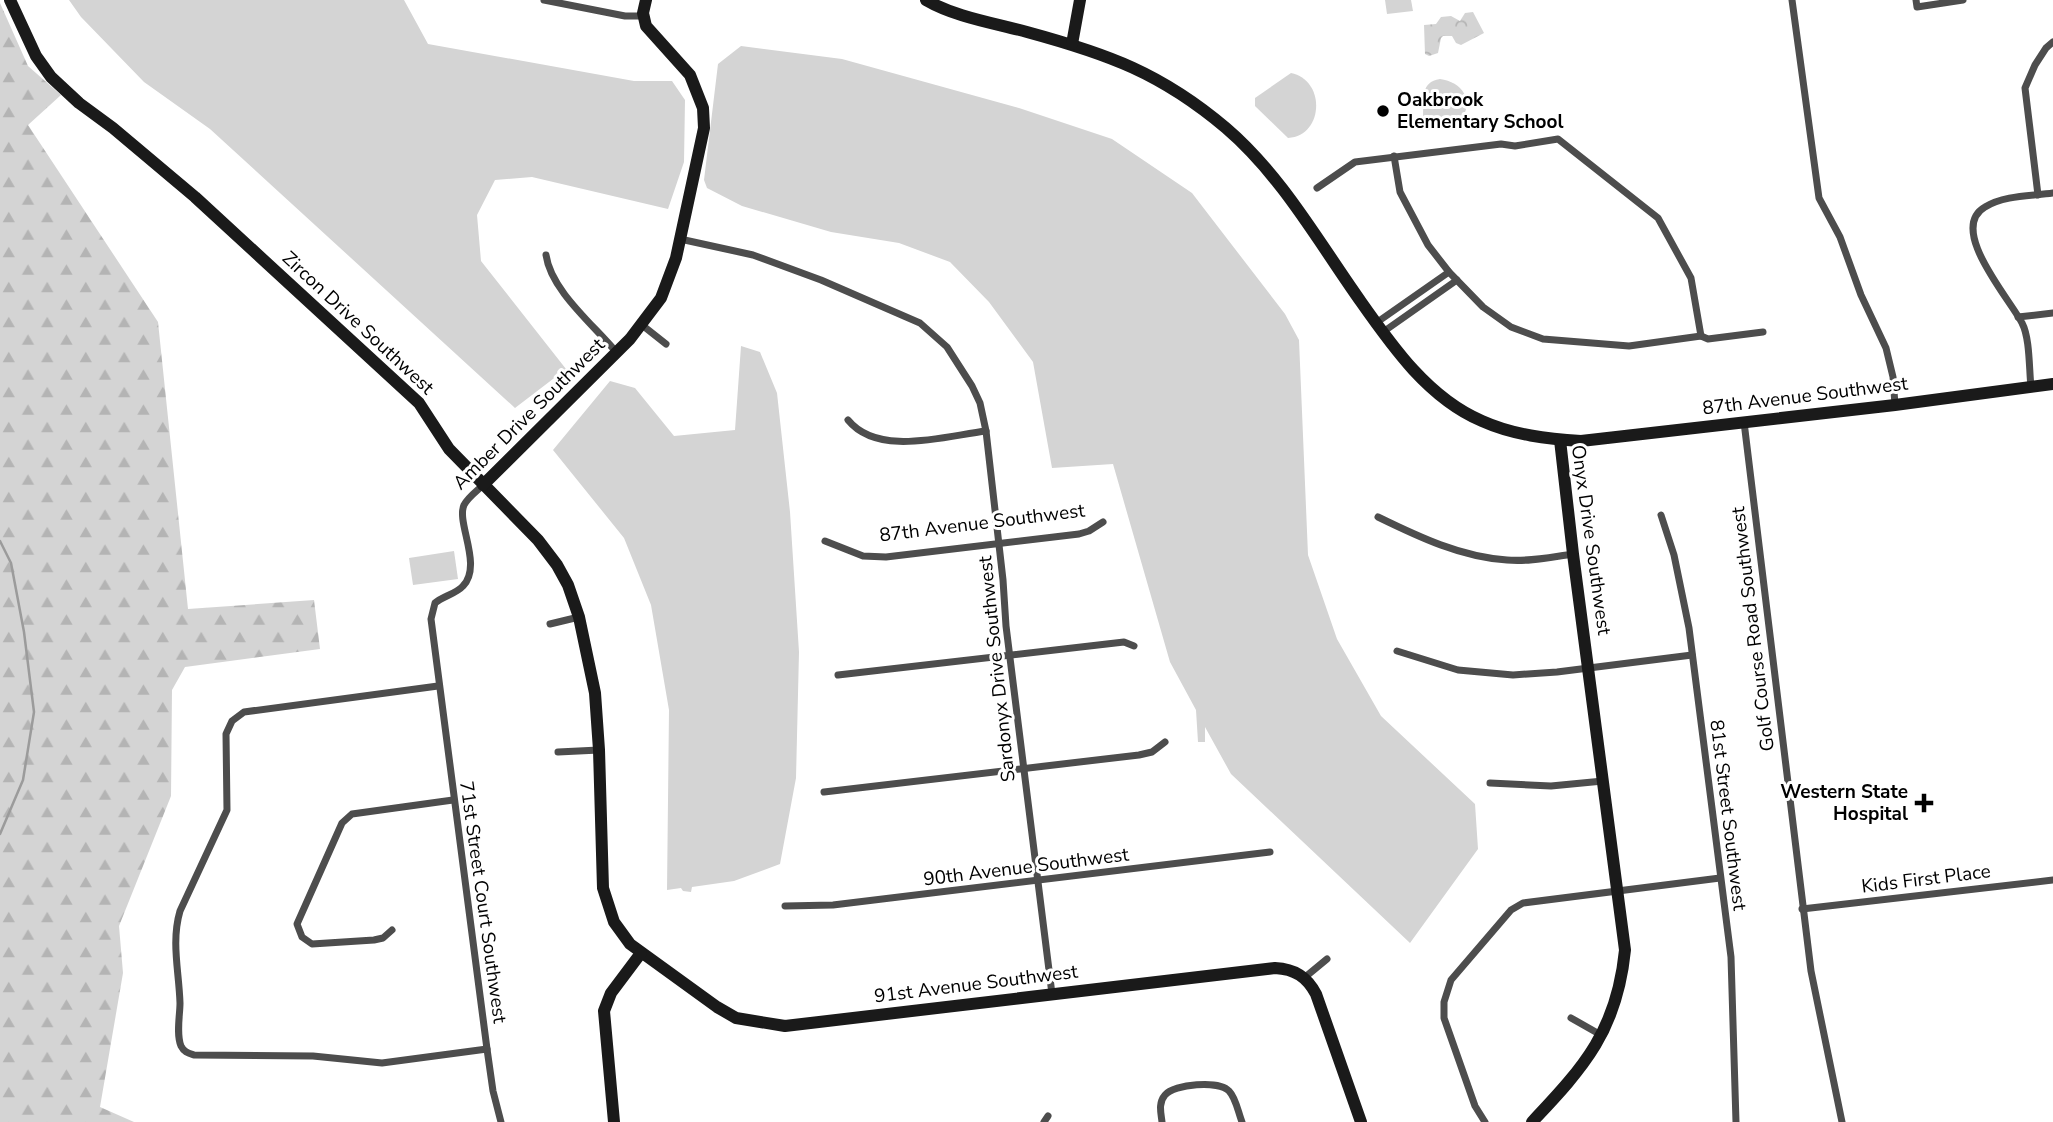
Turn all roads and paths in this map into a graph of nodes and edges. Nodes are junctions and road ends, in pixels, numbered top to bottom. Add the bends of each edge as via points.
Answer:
1 (10, 0) edge
2 (544, 0) edge
3 (646, 0) edge
4 (926, 0) edge
5 (1080, 0) edge
6 (1792, 0) edge
7 (1963, 0) edge
8 (1916, 4) edge
9 (643, 16) junction
10 (2053, 42) edge
11 (1072, 44) junction
12 (1394, 156) junction
13 (1317, 188) dead end
14 (2053, 193) edge
15 (2038, 195) junction
16 (680, 239) junction
17 (546, 255) dead end
18 (1449, 272) junction
19 (1457, 280) junction
20 (2053, 313) edge
21 (2018, 317) junction
22 (642, 325) junction
23 (1379, 328) junction
24 (1763, 332) dead end
25 (1701, 336) junction
26 (666, 344) dead end
27 (617, 353) junction
28 (2053, 384) edge
29 (2031, 387) junction
30 (1895, 405) junction
31 (848, 420) dead end
32 (1744, 422) junction
33 (986, 431) junction
34 (1560, 440) junction
35 (483, 485) junction
36 (1661, 515) dead end
37 (1378, 517) dead end
38 (1103, 522) dead end
39 (825, 541) dead end
40 (999, 543) junction
41 (1573, 554) junction
42 (579, 617) junction
43 (550, 624) dead end
44 (1134, 646) dead end
45 (1397, 651) dead end
46 (1692, 655) junction
47 (1010, 657) junction
48 (1588, 667) junction
49 (838, 675) dead end
50 (438, 686) junction
51 (1165, 742) dead end
52 (599, 750) junction
53 (558, 752) dead end
54 (1024, 768) junction
55 (1603, 781) junction
56 (1490, 783) dead end
57 (824, 792) dead end
58 (453, 800) junction
59 (1270, 852) dead end
60 (1720, 878) junction
61 (1038, 880) junction
62 (2053, 880) edge
63 (1618, 891) junction
64 (785, 906) dead end
65 (1802, 909) junction
66 (392, 930) dead end
67 (641, 953) junction
68 (1327, 959) dead end
69 (1304, 978) junction
70 (1052, 994) junction
71 (1572, 1018) dead end
72 (1602, 1036) junction
73 (486, 1049) junction
74 (501, 1122) edge
75 (614, 1122) edge
76 (1162, 1122) edge
77 (1242, 1122) edge
78 (1361, 1122) edge
79 (1485, 1122) edge
80 (1532, 1122) edge
81 (1736, 1122) edge
82 (1842, 1122) edge

1 - 35 street, Zircon Drive Southwest via 51,77 195,197 419,403 449,449
2 - 9 street
3 - 9 street
4 - 11 street, Onyx Drive Southwest
5 - 11 street
6 - 30 street via 1819,198 1888,353
7 - 8 street
9 - 16 street, Amber Drive Southwest via 646,26 690,75 703,108 704,128
10 - 15 street via 2025,88
11 - 23 street, Onyx Drive Southwest via 1143,71 1228,130 1283,190
12 - 13 street via 1355,162
12 - 18 street via 1399,192
12 - 25 street via 1558,139 1658,218 1691,278
14 - 15 street
15 - 21 street via 1992,203 1973,220 1986,268
16 - 22 street, Amber Drive Southwest via 661,298
16 - 33 street, Sardonyx Drive Southwest via 772,260 920,323 961,366 980,403
17 - 27 street via 563,292
18 - 19 street
18 - 23 street
19 - 23 street
19 - 25 street via 1511,327 1543,339 1629,346
20 - 21 street
21 - 29 street via 2025,329
22 - 26 street
22 - 27 street, Amber Drive Southwest
23 - 34 street, Onyx Drive Southwest via 1433,389 1462,410 1483,422
24 - 25 street
27 - 35 street, Amber Drive Southwest
28 - 29 street, 87th Avenue Southwest
29 - 30 street, 87th Avenue Southwest
30 - 32 street, 87th Avenue Southwest
31 - 33 street via 862,434 888,442
32 - 34 street, 87th Avenue Southwest
32 - 65 street, Golf Course Road Southwest
33 - 40 street, Sardonyx Drive Southwest
34 - 41 street, Onyx Drive Southwest
35 - 42 street, Zircon Drive Southwest via 557,565
35 - 50 street, Amber Drive Southwest via 463,509 469,574 462,587 437,601 431,613
36 - 46 street, 81st Street Southwest via 1682,585
37 - 41 street via 1481,557 1532,560
38 - 40 street, 87th Avenue Southwest via 1079,534
39 - 40 street, 87th Avenue Southwest via 886,558
40 - 47 street, Sardonyx Drive Southwest
41 - 48 street, Onyx Drive Southwest
42 - 43 street
42 - 52 street, Zircon Drive Southwest via 595,693
44 - 47 street via 1124,642
45 - 48 street via 1475,672 1529,674
46 - 48 street
46 - 60 street, 81st Street Southwest
47 - 49 street
47 - 54 street, Sardonyx Drive Southwest
48 - 55 street, Onyx Drive Southwest
50 - 58 street, 71st Street Court Southwest
50 - 73 street via 244,712 232,720 226,734 227,810 176,927 180,1037 188,1053 321,1056 382,1063
51 - 54 street via 1139,755
52 - 53 street
52 - 67 street, Zircon Drive Southwest via 603,888 618,929
54 - 57 street
54 - 61 street, Sardonyx Drive Southwest
55 - 56 street via 1551,786
55 - 63 street, Onyx Drive Southwest
58 - 66 street via 348,817 299,918 298,930 312,944 374,940
58 - 73 street, 71st Street Court Southwest
59 - 61 street, 90th Avenue Southwest
60 - 63 street
60 - 81 street, 81st Street Southwest via 1733,984
61 - 64 street, 90th Avenue Southwest via 833,905
61 - 70 street, Sardonyx Drive Southwest
62 - 65 street, Kids First Place
63 - 72 street, Onyx Drive Southwest via 1623,968
63 - 79 street via 1517,906 1451,980 1444,1018
65 - 82 street, Golf Course Road Southwest via 1819,1020
67 - 70 street, 91st Avenue Southwest via 736,1018 774,1025
67 - 75 street via 611,993 604,1011
68 - 69 street
69 - 70 street, 91st Avenue Southwest via 1275,968
69 - 78 street via 1316,995
71 - 72 street
72 - 80 street, Onyx Drive Southwest via 1579,1072
73 - 74 street, 71st Street Court Southwest
76 - 77 street via 1161,1104 1172,1089 1214,1084 1222,1085 1233,1097

